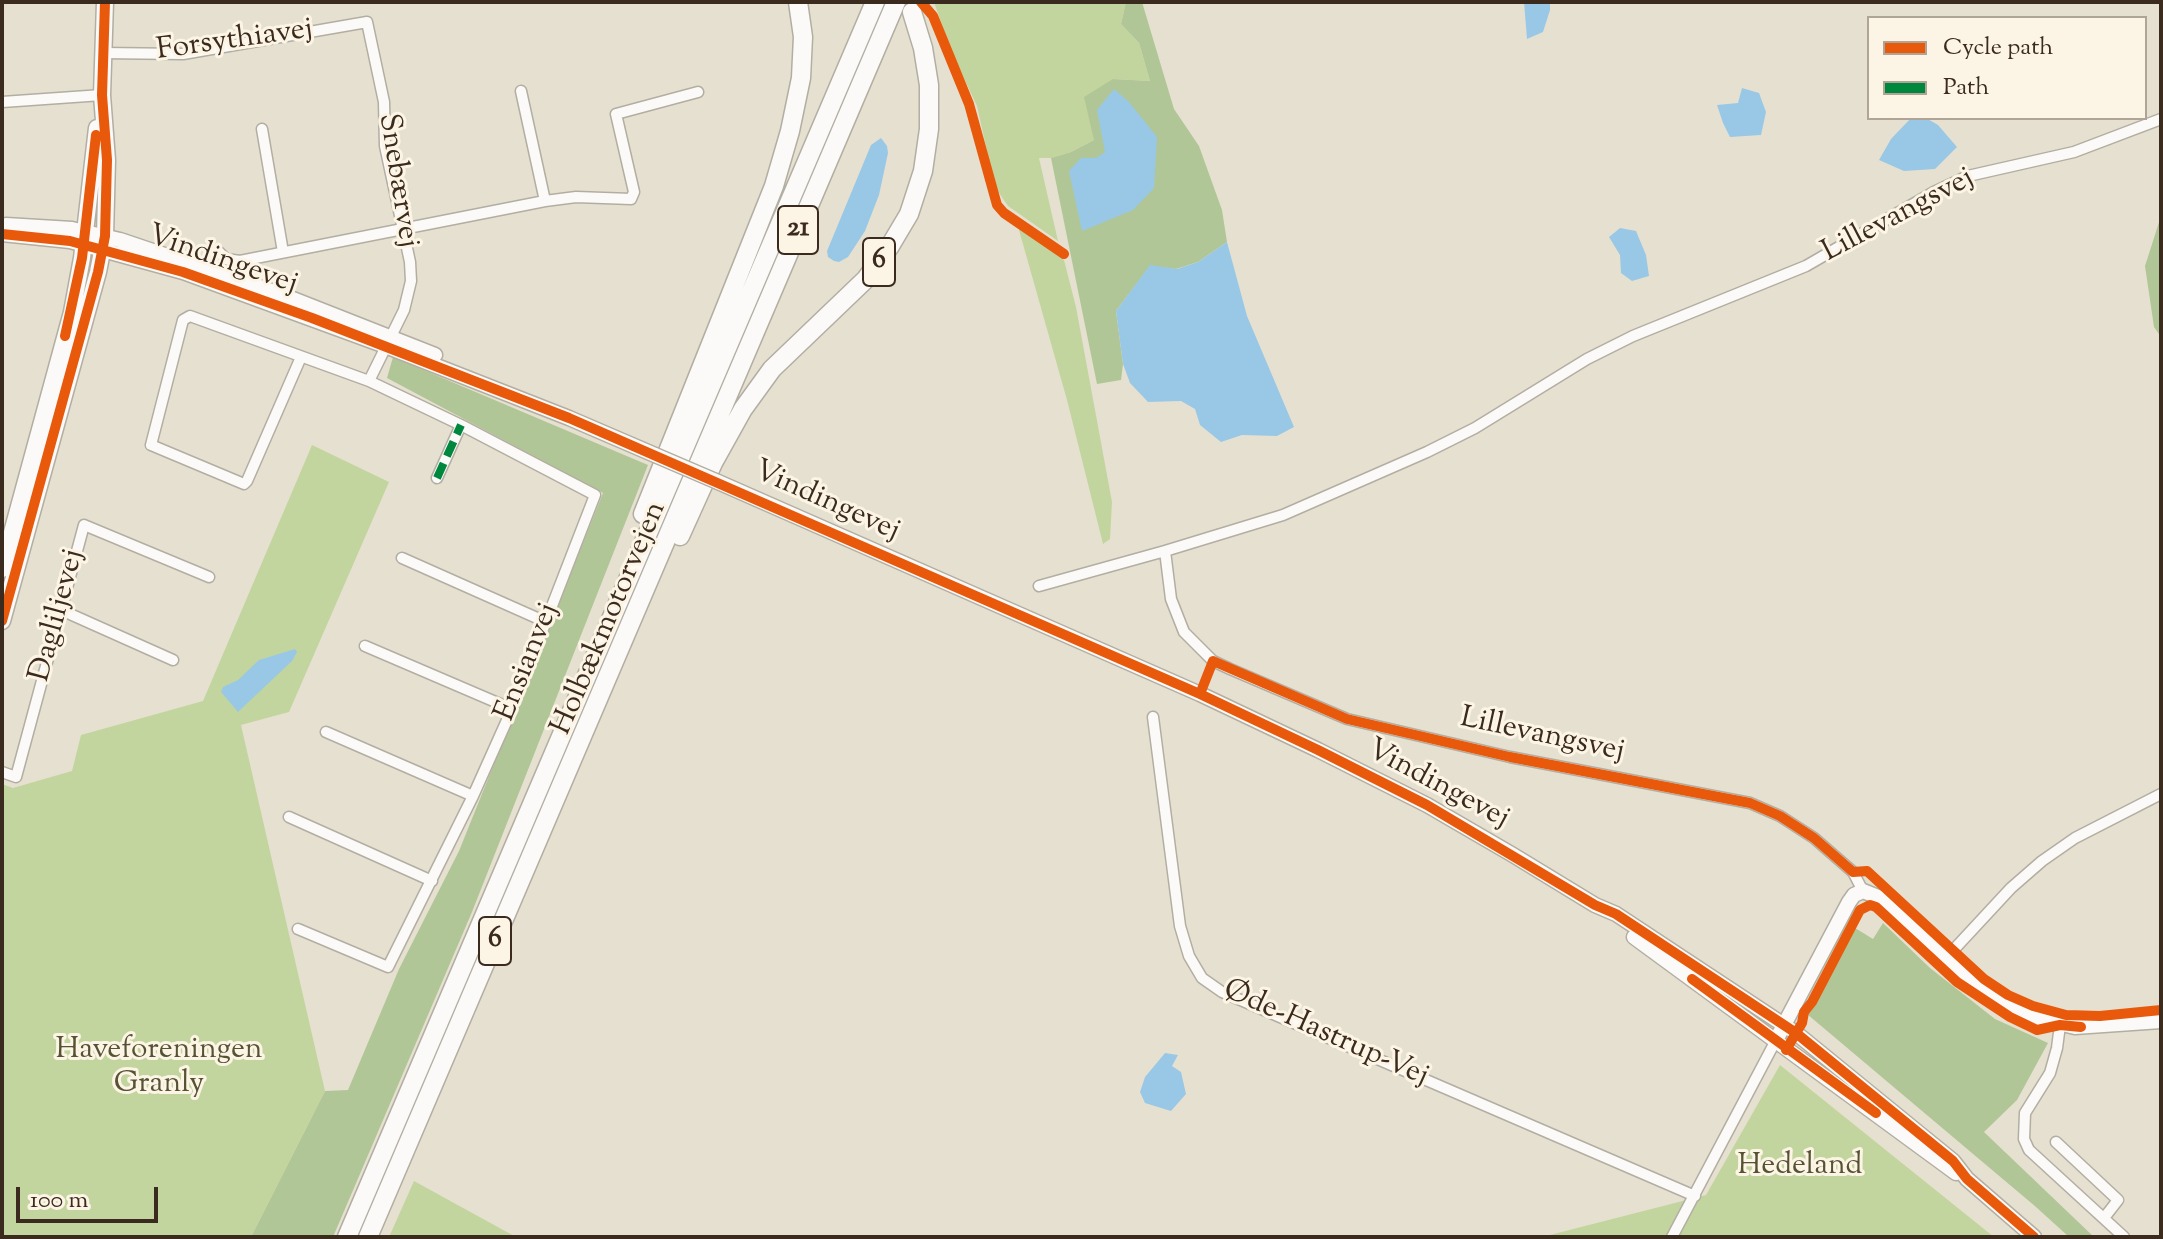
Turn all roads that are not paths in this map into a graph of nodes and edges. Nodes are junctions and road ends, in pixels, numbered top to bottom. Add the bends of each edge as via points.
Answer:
1 (105, 2) edge
2 (798, 2) edge
3 (875, 2) edge
4 (904, 7) edge
5 (367, 22) joint
6 (102, 53) junction
7 (521, 91) dead end
8 (698, 92) dead end
9 (102, 95) junction
10 (2, 102) edge
11 (2161, 119) edge
12 (262, 129) dead end
13 (545, 201) junction
14 (2, 225) edge
15 (403, 230) junction
16 (2, 234) edge
17 (94, 240) junction
18 (217, 250) dead end
19 (283, 252) junction
20 (390, 342) junction
21 (301, 357) junction
22 (369, 381) junction
23 (461, 425) junction
24 (437, 478) dead end
25 (1165, 551) junction
26 (402, 558) dead end
27 (2, 569) edge
28 (209, 577) dead end
29 (1039, 586) dead end
30 (61, 610) junction
31 (2, 621) edge
32 (546, 622) junction
33 (622, 644) junction
34 (365, 646) dead end
35 (173, 660) dead end
36 (579, 693) junction
37 (512, 709) junction
38 (1153, 717) dead end
39 (326, 732) dead end
40 (2, 772) edge
41 (2161, 794) edge
42 (473, 796) junction
43 (289, 817) dead end
44 (432, 881) junction
45 (1863, 891) junction
46 (1595, 905) junction
47 (298, 929) dead end
48 (1946, 958) junction
49 (2161, 1021) edge
50 (1784, 1025) junction
51 (2060, 1025) junction
52 (1775, 1042) junction
53 (2056, 1142) dead end
54 (1967, 1179) junction
55 (1695, 1196) junction
56 (2104, 1218) junction
57 (347, 1237) edge
58 (368, 1237) edge
59 (1672, 1237) edge
60 (2034, 1237) edge
61 (2124, 1237) edge

1 - 6 main road
2 - 36 highway, 6 via 801,78 774,186 605,609
3 - 36 highway, Holbækmotorvejen / 21
4 - 33 highway, Holbækmotorvejen / 21
4 - 33 highway, 6 via 929,85 923,171 909,214 866,279 772,369 743,409
5 - 6 street, Forsythiavej via 183,54
5 - 15 street, Snebærvej
6 - 9 main road
7 - 13 street
8 - 13 street via 616,114 634,198
9 - 10 street
9 - 17 main road
9 - 17 main road via 107,160
11 - 25 street, Lillevangsvej via 2074,152 1968,176 1806,266 1587,359 1427,452 1283,515
12 - 19 street
13 - 15 street
14 - 17 main road, Vindingevej via 48,226
15 - 19 street
15 - 20 street, Snebærvej via 411,281
16 - 17 main road, Vindingevej
17 - 20 main road, Vindingevej
17 - 27 main road
17 - 31 main road via 83,324
18 - 19 street via 226,259 240,261
20 - 22 street, Snebærvej
20 - 46 main road, Vindingevej, bridge via 547,404 1200,694 1427,805
21 - 21 street, Ensianvej via 190,316 183,320 151,445 244,484
21 - 22 street, Ensianvej
22 - 23 street, Ensianvej
23 - 24 street
23 - 32 street, Ensianvej via 595,495
25 - 29 street, Lillevangsvej
25 - 45 street, Lillevangsvej via 1171,599 1184,632 1205,655 1230,669 1347,719 1750,803 1814,838 1853,872
26 - 32 street
28 - 30 street, Dagliljevej via 84,525
30 - 35 street
30 - 40 street, Dagliljevej via 16,777
32 - 37 street, Ensianvej
33 - 58 highway, Holbækmotorvejen / 6
34 - 37 street
36 - 57 highway, Holbækmotorvejen / 6
37 - 42 street, Ensianvej
38 - 55 street, Øde-Hastrup-Vej via 1180,926 1202,978 1222,992
39 - 42 street
41 - 48 street via 2042,861
42 - 44 street, Ensianvej
43 - 44 street
44 - 47 street, Ensianvej via 388,967
45 - 48 main road via 1878,897
45 - 50 main road via 1849,902
46 - 50 main road, Vindingevej
46 - 52 main road, Vindingevej
48 - 51 main road via 2006,1006
49 - 51 main road
50 - 52 main road
50 - 54 main road, Vindingevej via 1953,1161
51 - 56 street via 2050,1073 2025,1113 2024,1139 2029,1150
52 - 54 main road, Vindingevej
52 - 55 street
53 - 56 street via 2118,1200
54 - 60 main road, Vindingevej
55 - 59 street
56 - 61 street

